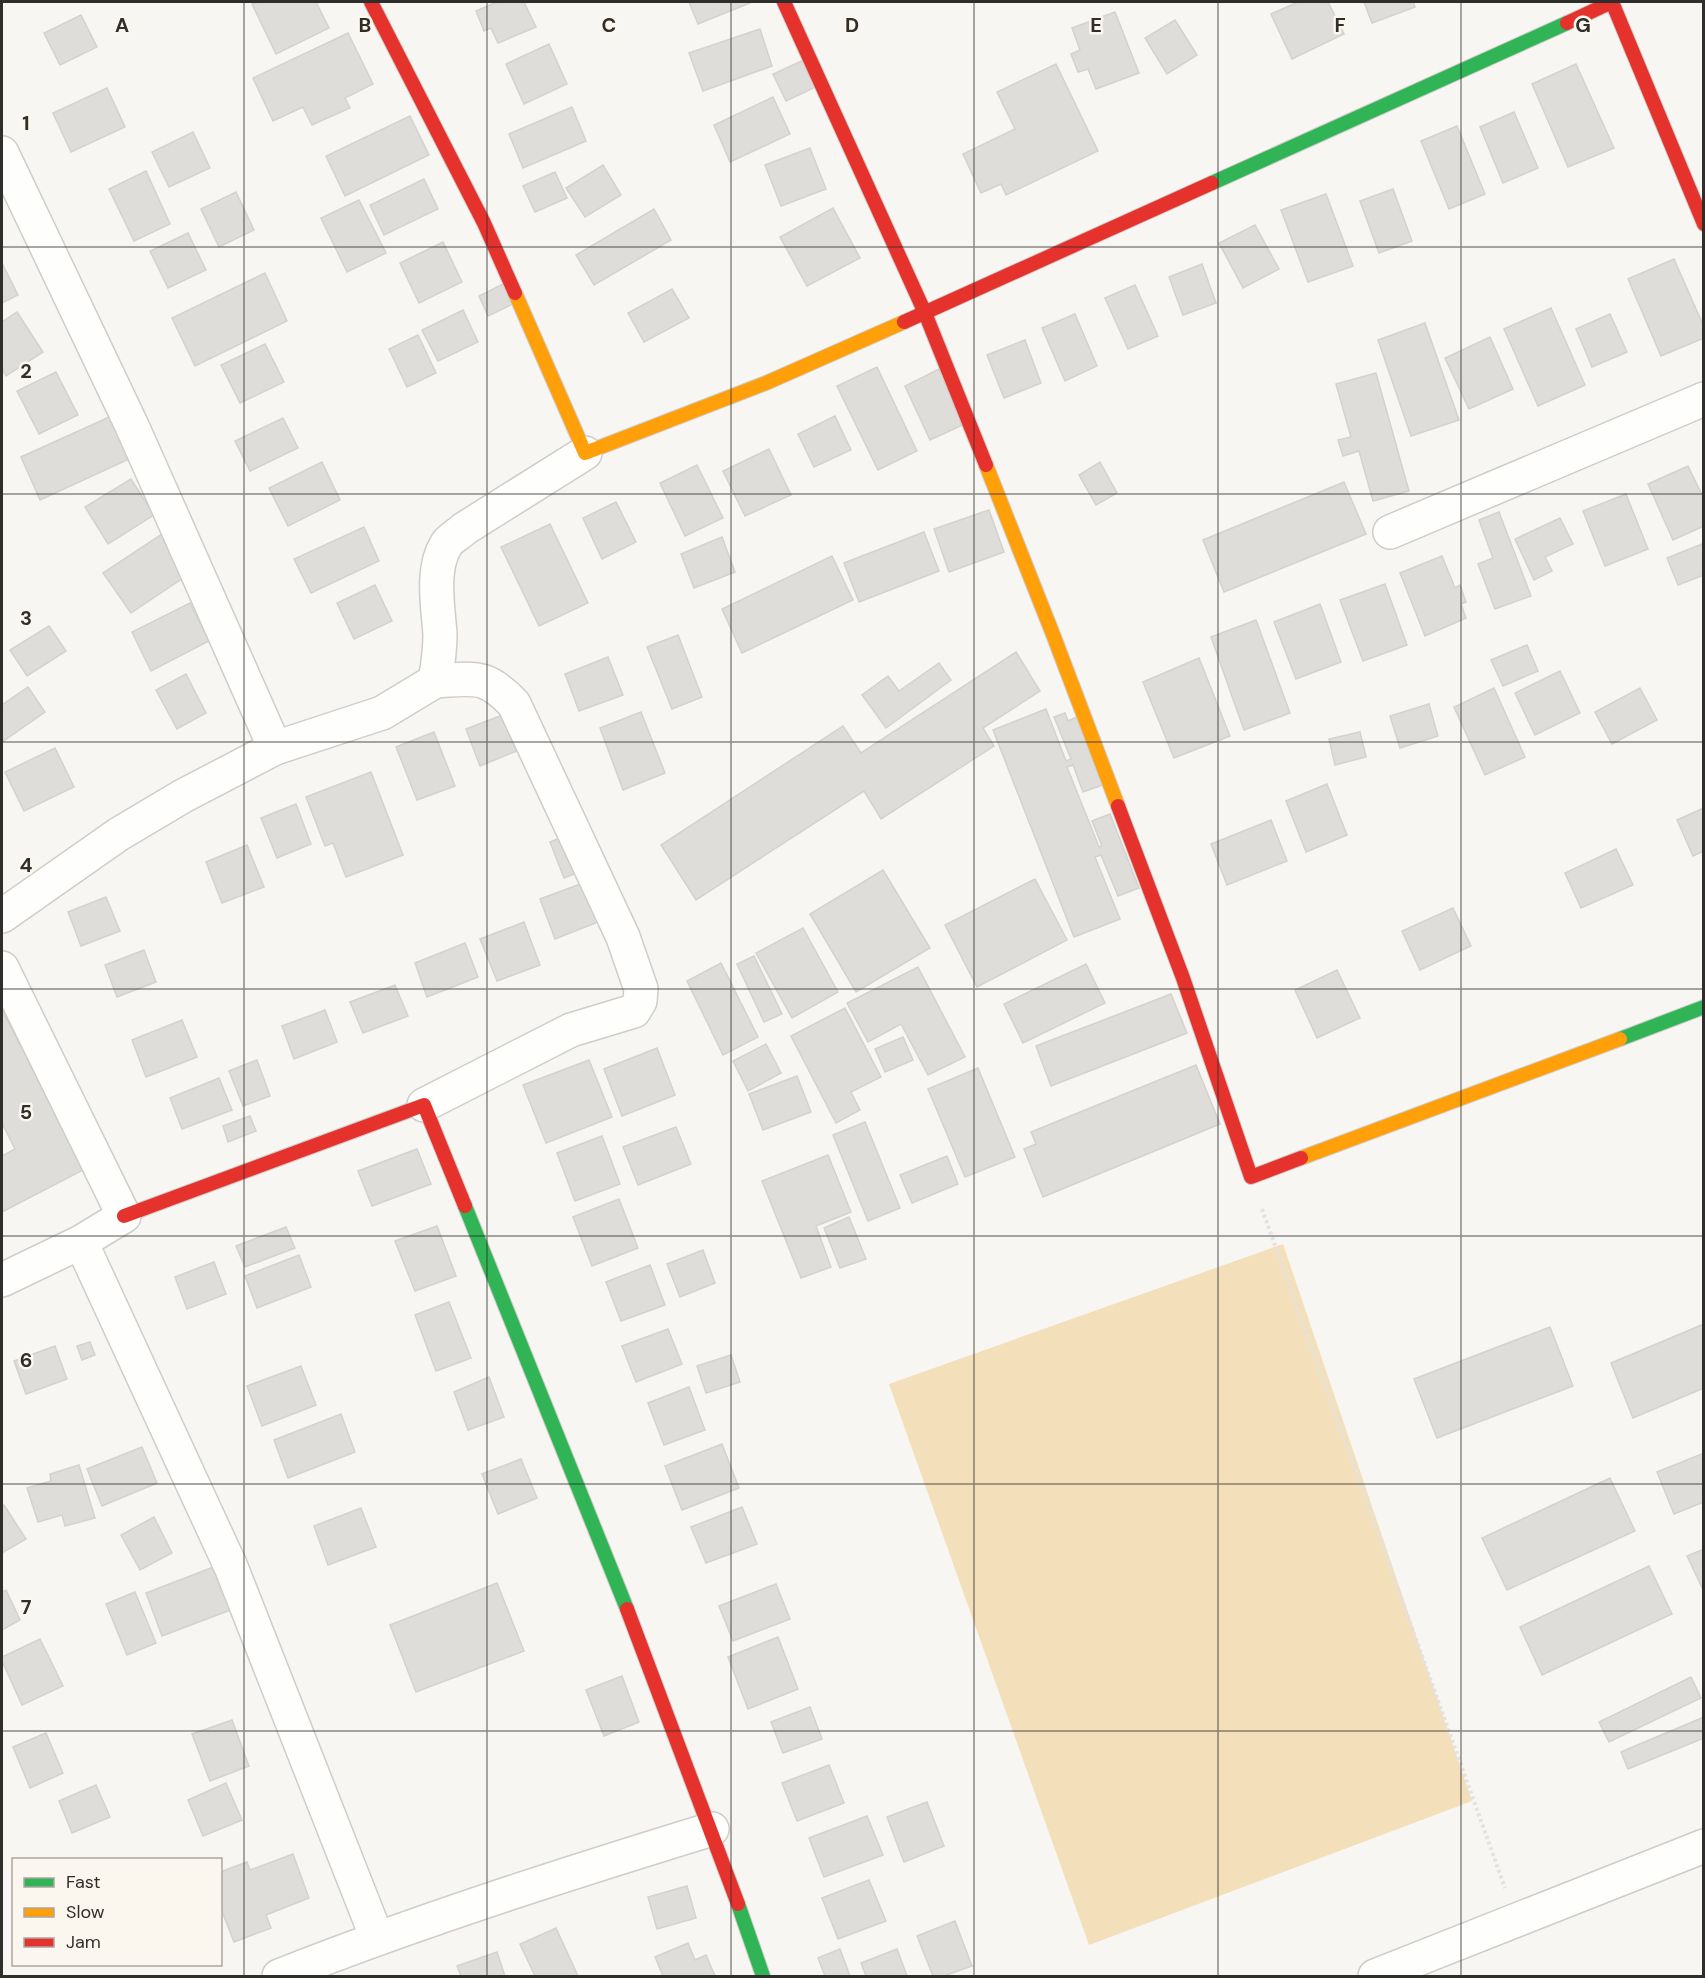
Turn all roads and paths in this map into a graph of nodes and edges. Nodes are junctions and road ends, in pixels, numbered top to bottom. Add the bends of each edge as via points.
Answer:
1 (371, 2) edge
2 (784, 2) edge
3 (2, 153) edge
4 (1704, 224) edge
5 (925, 313) junction
6 (1704, 399) edge
7 (585, 453) junction
8 (1390, 532) dead end
9 (435, 681) junction
10 (275, 748) junction
11 (2, 916) edge
12 (2, 968) edge
13 (1704, 1007) edge
14 (424, 1105) junction
15 (1251, 1177) junction
16 (124, 1216) junction
17 (81, 1242) junction
18 (2, 1280) edge
19 (712, 1828) junction
20 (1701, 1857) edge
21 (1516, 1921) junction
22 (377, 1938) junction
23 (279, 1977) edge
24 (763, 1977) edge
25 (1375, 1977) edge

1 - 7 street via 484,223
2 - 5 street
3 - 10 street via 132,426
4 - 5 street via 1612,2
5 - 7 street via 766,383
5 - 15 street via 1054,637 1183,978
6 - 8 street
7 - 9 street via 446,544 437,574 440,635
9 - 10 street via 382,713
9 - 14 street via 476,678 498,687 513,704 623,937 640,989 640,1001 634,1011 572,1030
10 - 11 street via 119,834
12 - 16 street
13 - 15 street
14 - 16 street
14 - 19 street via 579,1484
15 - 21 path
16 - 17 street
17 - 18 street
17 - 22 street via 231,1567
19 - 22 street
19 - 24 street
20 - 21 street
21 - 25 street
22 - 23 street

